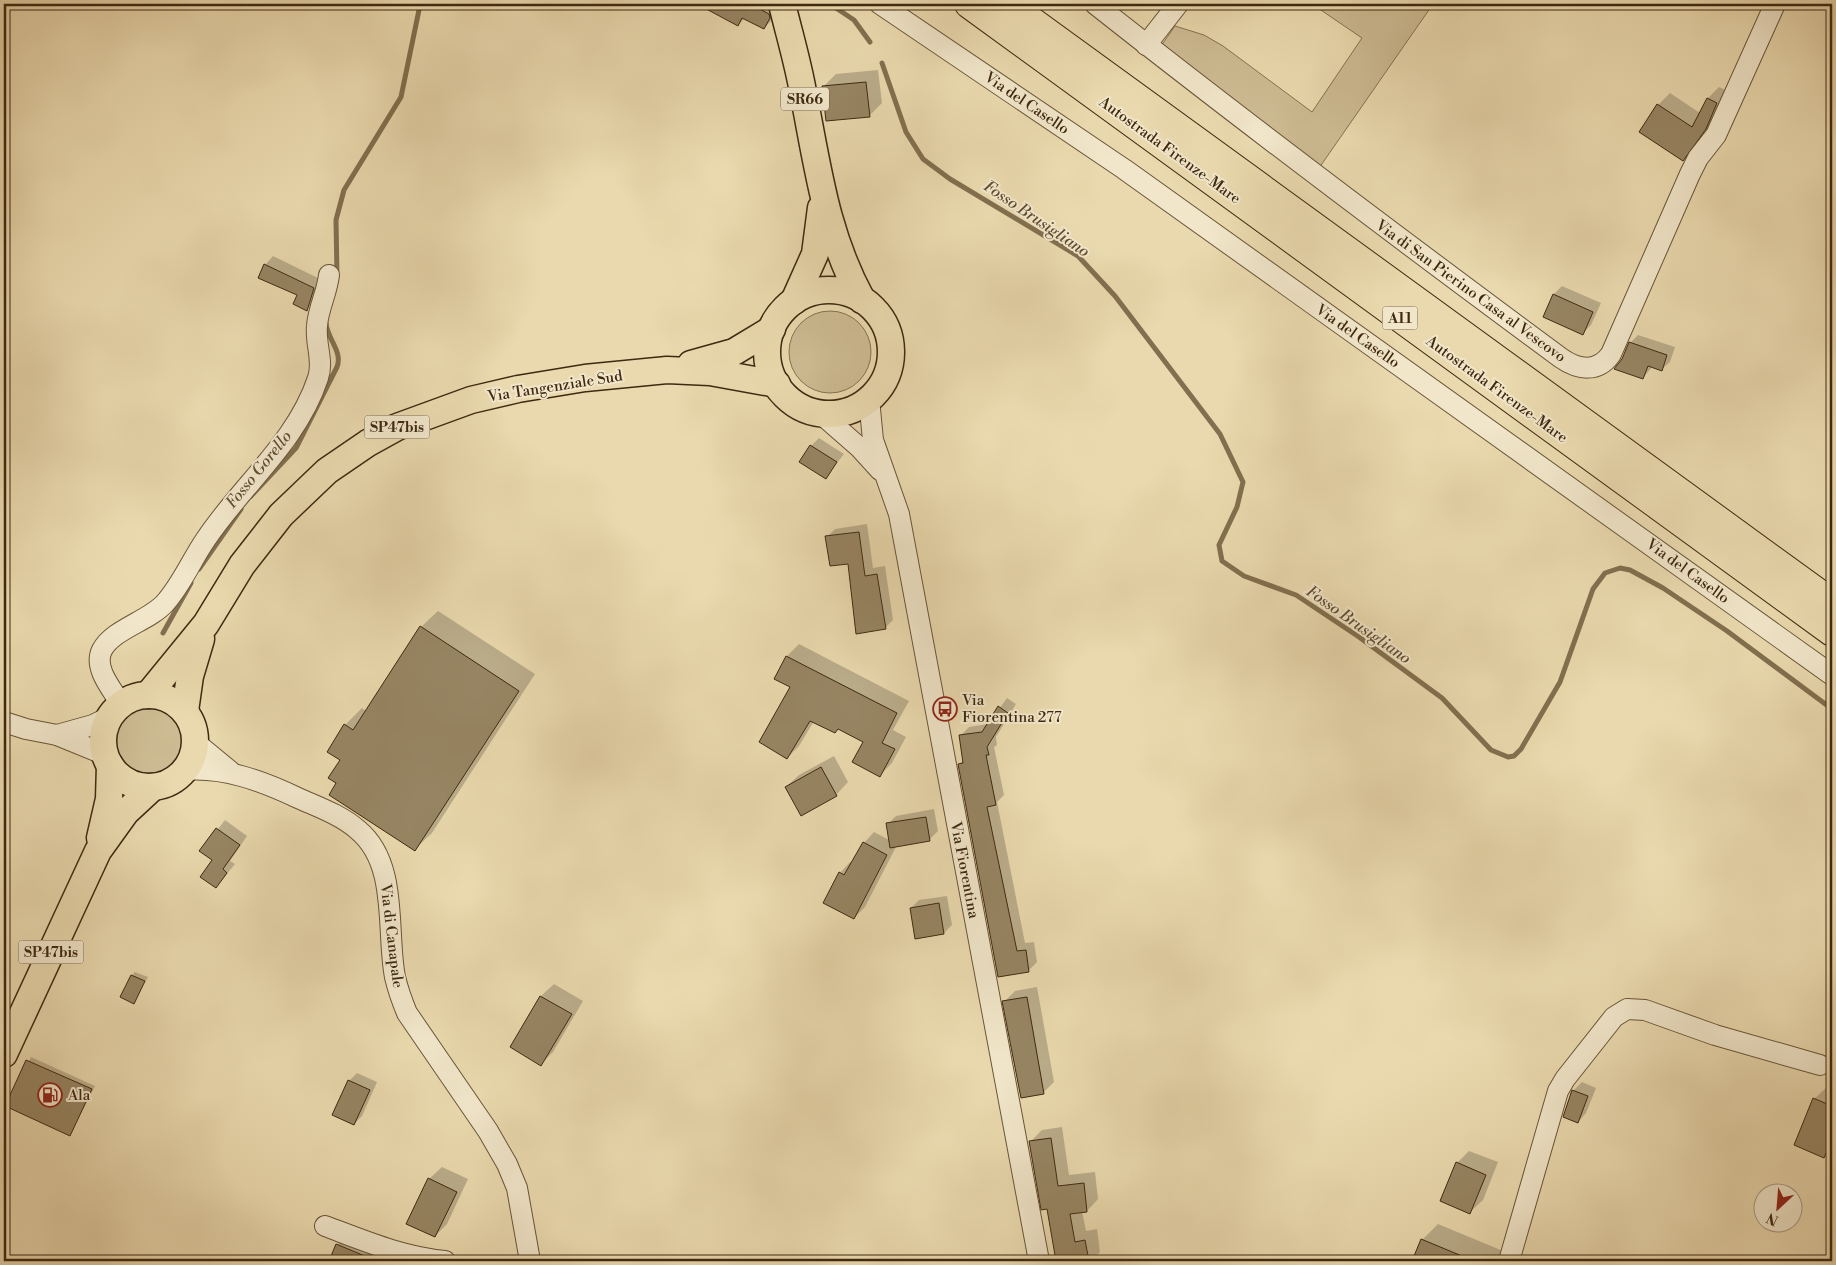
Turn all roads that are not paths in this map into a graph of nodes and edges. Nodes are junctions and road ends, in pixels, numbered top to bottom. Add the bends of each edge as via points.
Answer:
1 (782, 4) edge
2 (880, 4) edge
3 (968, 4) edge
4 (1008, 4) edge
5 (1095, 4) edge
6 (1178, 4) edge
7 (1775, 4) edge
8 (1146, 45) junction
9 (822, 195) junction
10 (329, 275) dead end
11 (862, 300) junction
12 (794, 301) junction
13 (772, 329) junction
14 (667, 370) junction
15 (777, 384) junction
16 (869, 399) junction
17 (820, 413) junction
18 (887, 479) junction
19 (1832, 603) edge
20 (206, 624) junction
21 (1832, 632) edge
22 (1832, 675) edge
23 (148, 695) junction
24 (116, 710) junction
25 (185, 711) junction
26 (4, 722) edge
27 (57, 735) junction
28 (196, 743) junction
29 (108, 760) junction
30 (186, 770) junction
31 (232, 772) junction
32 (153, 786) junction
33 (98, 851) junction
34 (4, 1054) edge
35 (1820, 1065) dead end
36 (325, 1226) dead end
37 (444, 1261) edge
38 (530, 1261) edge
39 (1040, 1261) edge
40 (1509, 1261) edge

1 - 9 main road, SR66 via 803,90
2 - 22 street, Via del Casello via 1124,169
3 - 21 highway, Autostrada Firenze-Mare / A11
4 - 19 highway, Autostrada Firenze-Mare / A11
5 - 8 street, Via di San Pierino Casa al Vescovo
6 - 8 street
7 - 8 street, Via di San Pierino Casa al Vescovo via 1716,135 1690,174 1610,354 1600,365 1587,369 1561,358 1371,218
9 - 11 main road, SR66 via 845,265
9 - 12 main road, SR66 via 815,254
10 - 24 street via 316,326 319,375 289,435 206,538 166,602 112,639 103,649 101,668
11 - 12 main road via 833,290 813,292
11 - 16 main road via 884,322 890,342 887,373
12 - 13 main road via 783,310
13 - 14 main road, Via Tangenziale Sud / SP47bis via 729,354
13 - 15 main road via 768,357
14 - 15 main road, Via Tangenziale Sud / SP47bis via 710,372
14 - 20 main road, Via Tangenziale Sud / SP47bis via 518,389 471,400 397,427 327,471 281,515 242,565
15 - 17 main road via 796,403
16 - 17 main road via 846,411
16 - 18 street, Via Fiorentina via 870,430
17 - 18 street, Via Fiorentina via 869,456
18 - 39 street, Via Fiorentina via 899,514
20 - 23 main road, Via Tangenziale Sud / SP47bis
20 - 25 main road, Via Tangenziale Sud / SP47bis via 194,662
23 - 24 main road via 134,697
23 - 25 main road via 168,698
24 - 27 street via 93,725
24 - 29 main road, SP47bis via 104,735
25 - 28 main road via 193,726
26 - 27 street
27 - 29 street
28 - 30 main road
28 - 31 street
29 - 32 main road via 129,782
29 - 33 main road, SP47bis via 109,799
30 - 31 street, Via di Canapale
30 - 32 main road, SP47bis via 169,783
31 - 38 street, Via di Canapale via 341,818 369,841 382,869 387,890 399,996 407,1013 508,1164 517,1188
32 - 33 main road, SP47bis via 126,812
33 - 34 main road, SP47bis
35 - 40 street via 1715,1035 1645,1010 1620,1012 1558,1091
36 - 37 street via 388,1250 420,1259

